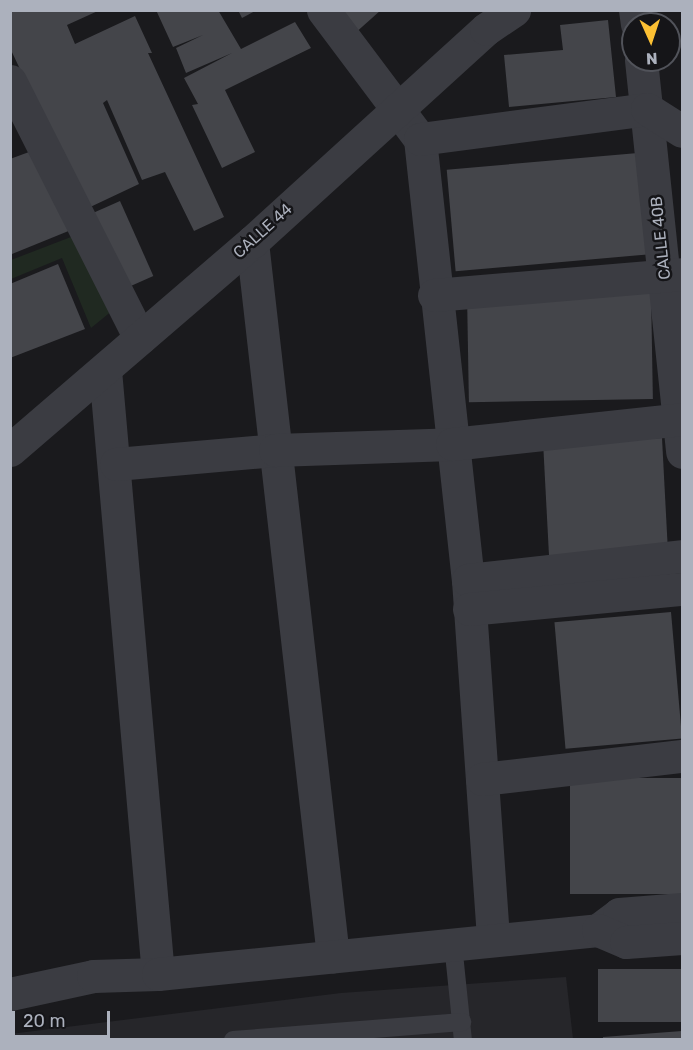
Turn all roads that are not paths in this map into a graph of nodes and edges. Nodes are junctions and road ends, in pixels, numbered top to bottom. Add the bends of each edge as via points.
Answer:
1 (322, 10) edge
2 (514, 10) edge
3 (477, 20) edge
4 (642, 72) edge
5 (10, 81) edge
6 (396, 107) junction
7 (646, 109) junction
8 (682, 131) edge
9 (420, 139) junction
10 (252, 242) junction
11 (674, 275) edge
12 (434, 295) junction
13 (140, 338) junction
14 (105, 370) junction
15 (681, 419) edge
16 (14, 436) edge
17 (452, 444) junction
18 (275, 450) junction
19 (682, 452) edge
20 (116, 464) junction
21 (682, 555) edge
22 (682, 589) edge
23 (468, 594) junction
24 (682, 756) edge
25 (482, 779) junction
26 (682, 909) edge
27 (598, 930) junction
28 (682, 938) edge
29 (493, 940) junction
30 (453, 944) junction
31 (333, 956) junction
32 (158, 974) junction
33 (10, 994) edge
34 (462, 1031) edge
35 (233, 1040) edge

1 - 6 street
2 - 3 street, CALLE 44
3 - 6 street, CALLE 44
4 - 7 street, CALLE 40B
5 - 13 street
6 - 9 street
6 - 10 street, CALLE 44
7 - 8 street
7 - 9 street
7 - 11 street, CALLE 40B
9 - 12 street
10 - 13 street, CALLE 44
10 - 18 street
11 - 12 street
11 - 15 street, CALLE 40B
12 - 17 street
13 - 14 street, CALLE 44
14 - 16 street, CALLE 44
14 - 20 street
15 - 17 street
15 - 19 street, CALLE 40B
17 - 18 street
17 - 23 street
18 - 20 street
18 - 31 street
20 - 32 street
21 - 23 street
22 - 23 street
23 - 25 street
24 - 25 street
25 - 29 street
26 - 27 street via 619,914
27 - 28 street via 626,942
27 - 29 street
29 - 30 street
30 - 31 street
30 - 34 lane
31 - 32 street
32 - 33 street via 93,976
34 - 35 lane

